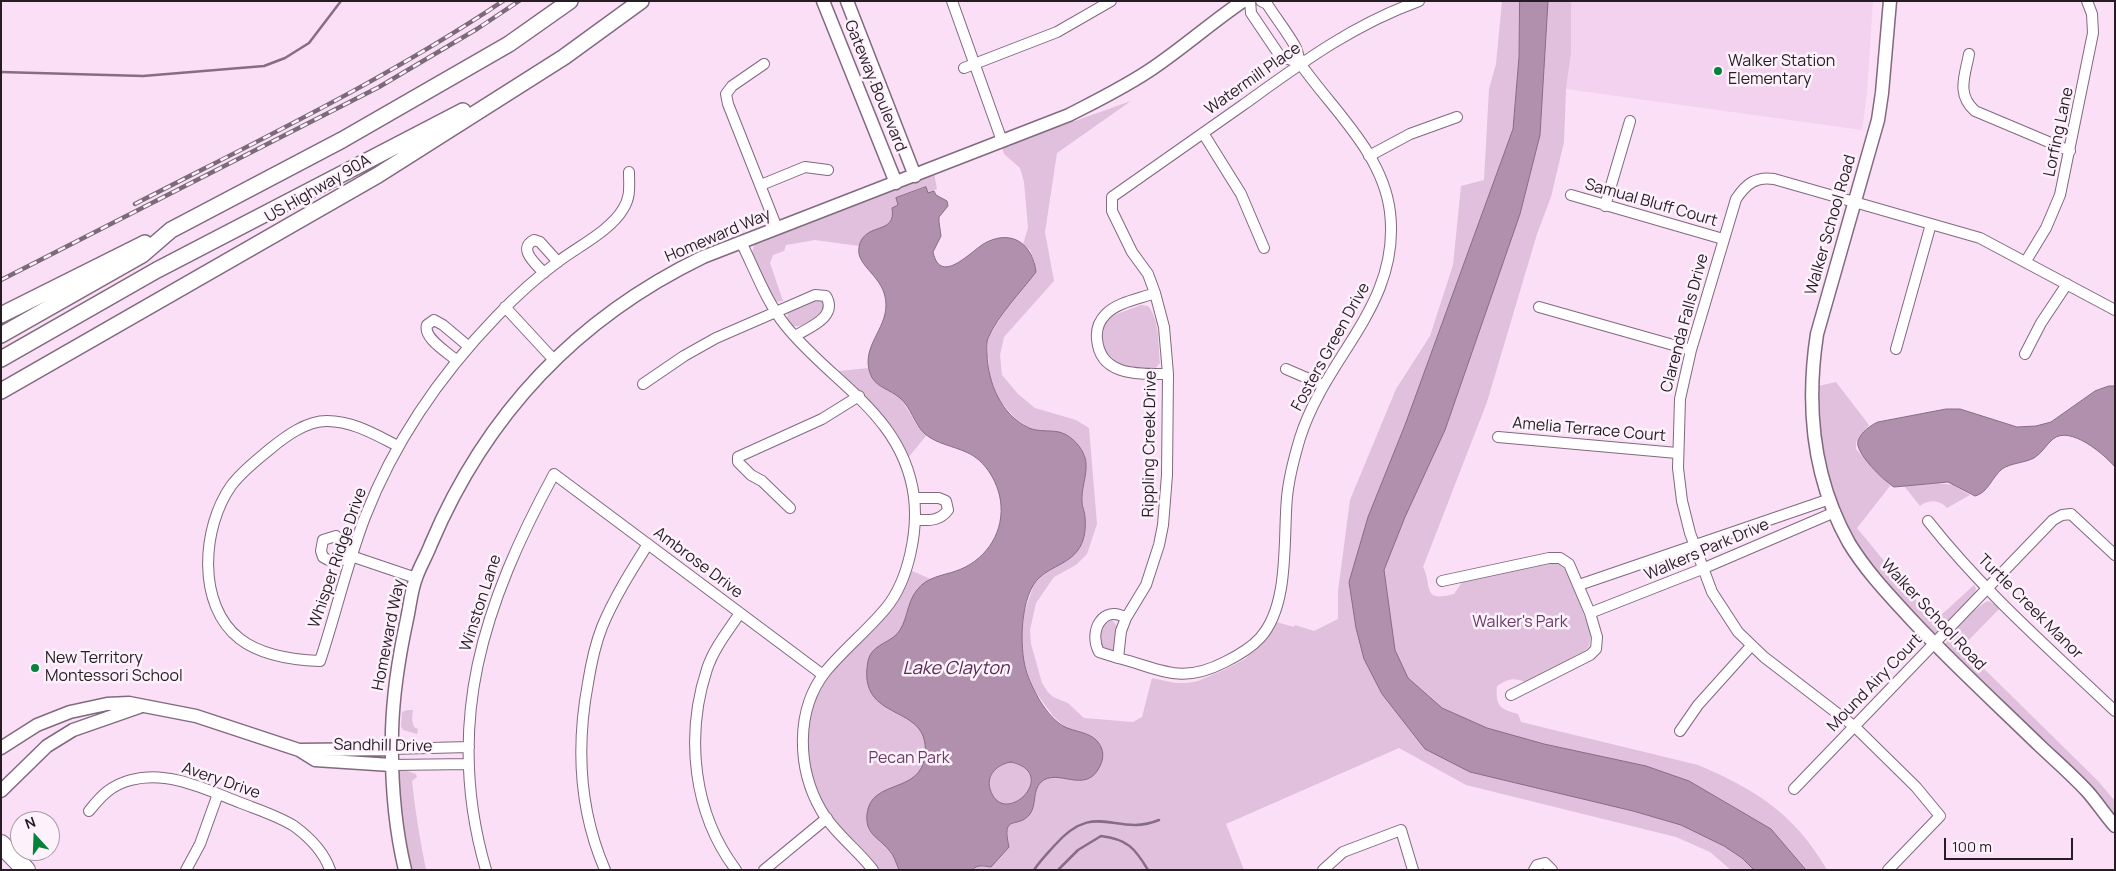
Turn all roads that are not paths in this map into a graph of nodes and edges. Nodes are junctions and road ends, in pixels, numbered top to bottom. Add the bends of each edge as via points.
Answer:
1 (570, 1) edge
2 (641, 1) edge
3 (823, 1) edge
4 (847, 1) edge
5 (952, 1) edge
6 (1110, 1) edge
7 (1243, 1) edge
8 (1250, 1) edge
9 (1261, 1) edge
10 (1419, 1) edge
11 (1890, 1) edge
12 (2087, 1) edge
13 (1968, 54) dead end
14 (764, 64) dead end
15 (1300, 64) junction
16 (975, 65) junction
17 (964, 68) dead end
18 (523, 82) junction
19 (1457, 117) dead end
20 (1630, 121) dead end
21 (1203, 133) junction
22 (1002, 141) junction
23 (2070, 151) junction
24 (1369, 156) junction
25 (828, 170) dead end
26 (630, 172) dead end
27 (915, 176) junction
28 (896, 184) junction
29 (761, 185) junction
30 (1112, 196) joint
31 (1571, 196) dead end
32 (1855, 201) junction
33 (1605, 206) junction
34 (1931, 224) junction
35 (777, 228) junction
36 (171, 230) junction
37 (1723, 239) junction
38 (741, 242) junction
39 (1264, 248) dead end
40 (2026, 261) junction
41 (558, 262) junction
42 (544, 273) junction
43 (2067, 284) junction
44 (1155, 293) junction
45 (505, 307) junction
46 (1539, 307) dead end
47 (2115, 310) edge
48 (776, 312) junction
49 (1, 315) edge
50 (1, 335) edge
51 (795, 336) junction
52 (468, 346) junction
53 (1896, 349) dead end
54 (1691, 350) junction
55 (2025, 354) dead end
56 (1, 359) edge
57 (456, 360) junction
58 (554, 360) junction
59 (1286, 369) dead end
60 (1168, 374) junction
61 (642, 384) dead end
62 (1322, 385) junction
63 (1, 391) edge
64 (859, 396) junction
65 (1498, 437) dead end
66 (398, 446) junction
67 (1677, 453) junction
68 (554, 474) joint
69 (914, 498) junction
70 (1830, 499) junction
71 (790, 508) dead end
72 (1835, 512) junction
73 (915, 520) junction
74 (1928, 521) dead end
75 (648, 544) junction
76 (1694, 546) junction
77 (2115, 555) edge
78 (352, 556) junction
79 (1702, 569) junction
80 (416, 578) junction
81 (1442, 581) dead end
82 (1579, 586) junction
83 (1988, 588) junction
84 (740, 613) junction
85 (1590, 613) junction
86 (1126, 618) junction
87 (1934, 644) junction
88 (1751, 646) junction
89 (1118, 658) junction
90 (823, 676) junction
91 (1511, 695) dead end
92 (142, 706) junction
93 (2115, 711) edge
94 (33, 727) junction
95 (1855, 727) junction
96 (1680, 731) dead end
97 (47, 746) junction
98 (469, 747) junction
99 (1, 748) edge
100 (390, 749) junction
101 (299, 750) junction
102 (469, 764) junction
103 (391, 765) junction
104 (1794, 789) dead end
105 (1, 791) edge
106 (218, 794) junction
107 (89, 811) dead end
108 (827, 818) junction
109 (2115, 826) edge
110 (1, 844) edge
111 (26, 870) edge
112 (186, 870) edge
113 (330, 870) edge
114 (405, 870) edge
115 (486, 870) edge
116 (605, 870) edge
117 (736, 870) edge
118 (764, 870) edge
119 (873, 870) edge
120 (1323, 870) edge
121 (1413, 870) edge
122 (1534, 870) edge
123 (1552, 870) edge
124 (1888, 870) edge

1 - 36 main road, US Highway 90A via 510,44 414,100
2 - 18 main road, US Highway 90A
3 - 28 street, Gateway Boulevard
4 - 27 street, Gateway Boulevard
5 - 16 street
6 - 16 street via 1057,32
7 - 22 street, Homeward Way via 1154,68 1118,90 1069,115
8 - 15 street, Fosters Green Drive via 1251,13 1280,56
9 - 15 street, Fosters Green Drive via 1297,48
10 - 15 street, Watermill Place via 1357,27
11 - 32 street, Walker School Road via 1881,102
12 - 23 street, Lorfing Lane via 2094,33
13 - 23 street via 1963,87 1966,104 1975,111
14 - 29 street via 732,86 726,94
15 - 21 street, Watermill Place
15 - 24 street, Fosters Green Drive
16 - 17 street
16 - 22 street
18 - 56 main road via 296,196
18 - 63 main road, US Highway 90A via 378,175
19 - 24 street via 1410,134
20 - 33 street
21 - 30 street, Watermill Place
21 - 39 street via 1241,194
22 - 27 street, Homeward Way
23 - 40 street, Lorfing Lane via 2060,195 2046,228
24 - 62 street, Fosters Green Drive via 1389,202 1391,236 1388,267 1374,304
25 - 29 street via 806,167
26 - 41 street, Whisper Ridge Drive via 629,196 620,214
27 - 28 street, Homeward Way
28 - 35 street, Homeward Way
29 - 35 street
30 - 44 street, Rippling Creek Drive via 1112,211 1132,252 1148,274
31 - 33 street, Samual Bluff Court
32 - 34 street, Clarenda Falls Drive
32 - 37 street, Clarenda Falls Drive via 1774,179 1756,179 1736,199
32 - 70 street, Walker School Road via 1819,325 1814,355 1811,396 1814,443
33 - 37 street, Samual Bluff Court
34 - 40 street, Clarenda Falls Drive via 1980,238
34 - 53 street
35 - 38 street, Homeward Way
36 - 49 main road
36 - 50 main road, US Highway 90A via 142,255
37 - 54 street, Clarenda Falls Drive
38 - 48 street
38 - 58 street, Homeward Way via 703,257 656,282 603,318
40 - 43 street, Clarenda Falls Drive
41 - 42 street, Whisper Ridge Drive
41 - 42 street via 540,242 529,242 527,252
42 - 45 street, Whisper Ridge Drive
43 - 47 street, Clarenda Falls Drive
43 - 55 street
44 - 60 street, Rippling Creek Drive via 1164,327
44 - 60 street via 1105,315 1096,335 1097,345 1114,368 1124,372
45 - 52 street, Whisper Ridge Drive
45 - 58 street
46 - 54 street
48 - 51 street
48 - 51 street via 815,295 826,296 830,311
48 - 61 street via 716,338
51 - 64 street
52 - 57 street, Whisper Ridge Drive
52 - 57 street via 434,320 427,325 428,335
54 - 67 street, Clarenda Falls Drive via 1680,399
57 - 66 street, Whisper Ridge Drive
58 - 80 street, Homeward Way via 512,405 472,463
59 - 62 street
60 - 86 street, Rippling Creek Drive via 1163,525 1146,585
62 - 89 street, Fosters Green Drive via 1293,459 1278,600 1268,628 1253,645 1201,673 1182,675
64 - 69 street via 899,448
64 - 71 street via 822,419 738,457 742,467
65 - 67 street, Amelia Terrace Court
66 - 78 street, Whisper Ridge Drive
66 - 78 street, Whisper Ridge Drive via 345,423 325,421 316,422 281,440 232,485 221,503 213,522 208,570 216,605 239,639 260,650 289,658 320,661
67 - 76 street, Clarenda Falls Drive via 1682,501
68 - 75 street, Ambrose Drive
68 - 98 street, Winston Lane via 513,555 488,620 478,660
69 - 73 street
69 - 73 street via 940,498 948,506 941,518
70 - 72 street, Walker School Road
70 - 76 street, Walkers Park Drive
72 - 79 street, Walkers Park Drive
72 - 87 street, Walker School Road via 1865,566
73 - 90 street via 915,535 905,570 887,607
74 - 83 street, Turtle Creek Manor
75 - 84 street, Ambrose Drive
75 - 116 street via 614,600 601,630 586,692 580,766 588,820
76 - 79 street, Clarenda Falls Drive
76 - 82 street, Walkers Park Drive
77 - 83 street, Mound Airy Court via 2071,514 2062,515
78 - 80 street
79 - 85 street, Walkers Park Drive
79 - 88 street, Clarenda Falls Drive via 1729,619
80 - 100 street, Homeward Way via 395,679
81 - 82 street via 1560,558 1569,564
82 - 85 street
83 - 87 street, Mound Airy Court
83 - 93 street, Turtle Creek Manor
84 - 90 street, Ambrose Drive
84 - 117 street via 717,646 707,669 696,736 700,793 708,822
85 - 91 street via 1597,637 1596,649 1590,656
86 - 89 street, Rippling Creek Drive
86 - 89 street via 1115,614 1100,620 1096,626 1099,652
87 - 95 street, Mound Airy Court
87 - 109 street, Walker School Road via 2086,791
88 - 95 street, Clarenda Falls Drive
88 - 96 street via 1704,698
90 - 108 street via 808,707 803,753 810,787
92 - 94 street, Sandhill Drive via 129,703 89,707
92 - 97 street, Sandhill Drive via 82,726
92 - 101 street, Sandhill Drive via 196,716
94 - 97 street
94 - 99 street, Sandhill Drive
95 - 104 street, Mound Airy Court
95 - 124 street, Clarenda Falls Drive via 1940,816
97 - 105 street, Sandhill Drive
98 - 100 street, Sandhill Drive
98 - 102 street, Winston Lane
100 - 101 street, Sandhill Drive
100 - 103 street, Homeward Way
101 - 103 street, Sandhill Drive via 315,760
102 - 103 street, Sandhill Drive
102 - 115 street, Winston Lane via 474,814
103 - 114 street, Homeward Way
106 - 107 street, Avery Drive via 176,780 143,777 105,791
106 - 112 street via 200,844
106 - 113 street, Avery Drive via 267,812 293,826 318,849
108 - 118 street
108 - 119 street
110 - 111 highway
120 - 121 street via 1343,852 1401,830
122 - 123 street via 1544,863

